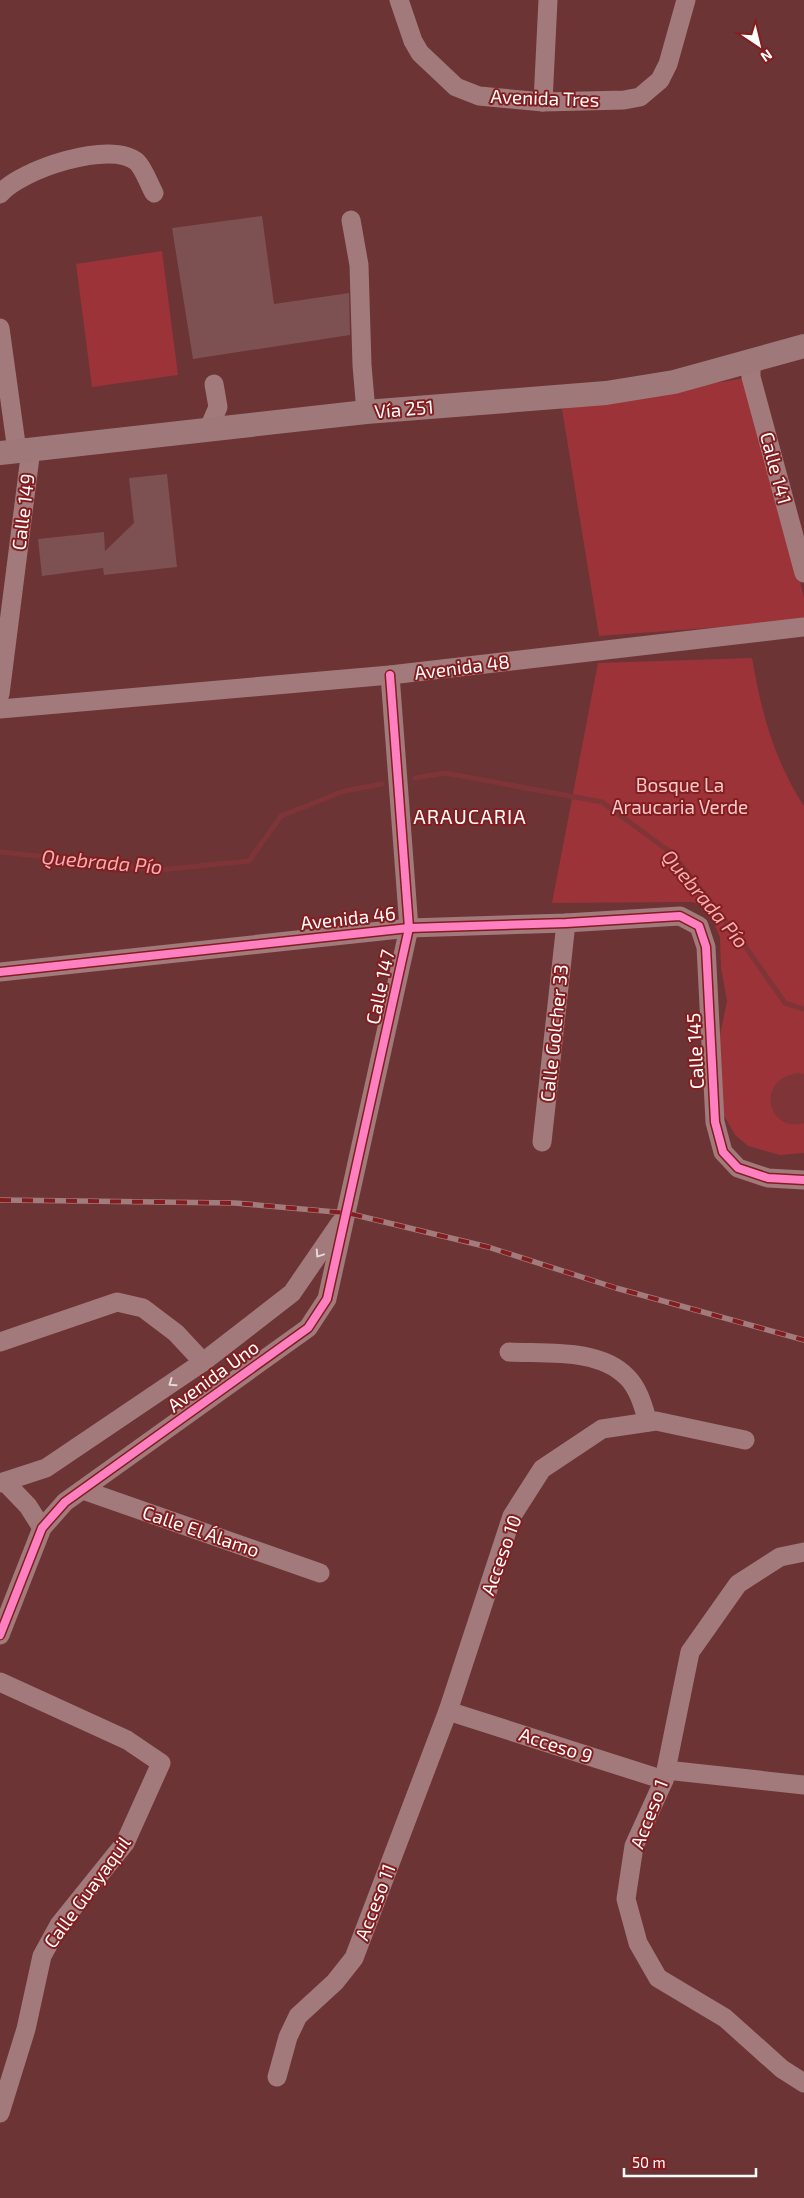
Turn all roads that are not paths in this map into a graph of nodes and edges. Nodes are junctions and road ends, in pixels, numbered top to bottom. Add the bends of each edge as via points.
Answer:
1 (399, 0) edge
2 (548, 0) edge
3 (686, 0) edge
4 (543, 102) junction
5 (154, 193) dead end
6 (0, 194) edge
7 (351, 220) dead end
8 (0, 328) edge
9 (804, 346) edge
10 (751, 362) junction
11 (214, 384) dead end
12 (366, 412) junction
13 (209, 428) junction
14 (16, 451) edge
15 (804, 573) edge
16 (804, 627) edge
17 (390, 675) junction
18 (0, 694) edge
19 (0, 709) edge
20 (566, 923) junction
21 (699, 926) joint
22 (410, 928) junction
23 (0, 972) edge
24 (542, 1142) dead end
25 (804, 1180) edge
26 (347, 1213) junction
27 (0, 1342) edge
28 (509, 1352) dead end
29 (203, 1362) junction
30 (648, 1422) junction
31 (745, 1440) dead end
32 (46, 1468) junction
33 (3, 1483) edge
34 (83, 1490) junction
35 (65, 1502) junction
36 (29, 1508) junction
37 (42, 1528) junction
38 (804, 1552) edge
39 (320, 1573) dead end
40 (0, 1635) edge
41 (0, 1682) edge
42 (448, 1711) junction
43 (665, 1775) junction
44 (804, 1785) edge
45 (277, 2077) dead end
46 (804, 2084) edge
47 (0, 2113) edge

1 - 4 street, Avenida Tres via 420,53 456,87 478,96
2 - 4 street
3 - 4 street, Avenida Tres via 668,64 660,80 640,97
5 - 6 street via 137,162 121,155 86,156 50,164 17,179
7 - 12 street via 359,265
8 - 14 street, Calle 149
9 - 10 main road, Vía 251
10 - 12 main road, Vía 251 via 674,382 606,393
10 - 15 street, Calle 141 via 752,377
11 - 13 street via 218,407
12 - 13 main road, Vía 251
13 - 14 main road, Vía 251
14 - 18 street, Calle 149
16 - 17 street, Avenida 48
17 - 19 street, Avenida 48
17 - 22 street, Calle 147
20 - 21 street, Avenida 46 via 680,916
20 - 22 street, Avenida 46
20 - 24 street, Calle Golcher 33
21 - 25 street, Calle 145 via 706,946 715,1122 724,1152 738,1168 768,1178
22 - 23 street, Avenida 46
22 - 26 street, Calle 147
26 -> 29 street, Avenida Uno via 292,1293
26 - 34 street, Avenida Uno via 327,1299 308,1328
27 - 29 street via 116,1302 143,1308 176,1333
28 - 30 street via 588,1357 609,1364 627,1376 638,1392
29 -> 32 street, Avenida Uno
30 - 31 street, Acceso 10 via 656,1420
30 - 42 street, Acceso 10 via 602,1429 542,1469 512,1516
32 - 33 street, Avenida Uno
32 - 36 street via 32,1492
33 - 36 street, Avenida Uno
34 - 35 street, Avenida Uno
34 - 39 street, Calle El Álamo
35 - 36 street via 42,1511
35 - 37 street, Avenida Uno
36 - 37 street, Avenida Uno
37 - 40 street
38 - 43 street, Acceso 1 via 780,1558 738,1584 690,1652
41 - 47 street, Calle Guayaquil via 127,1740 161,1763 125,1843 59,1925 42,1956 26,2029
42 - 43 street, Acceso 9
42 - 45 street, Acceso 11 via 354,1958 335,1982 298,2016 288,2037
43 - 44 street, Acceso 9
43 - 46 street, Acceso 1 via 634,1846 626,1899 638,1943 658,1978 725,2018 782,2069

